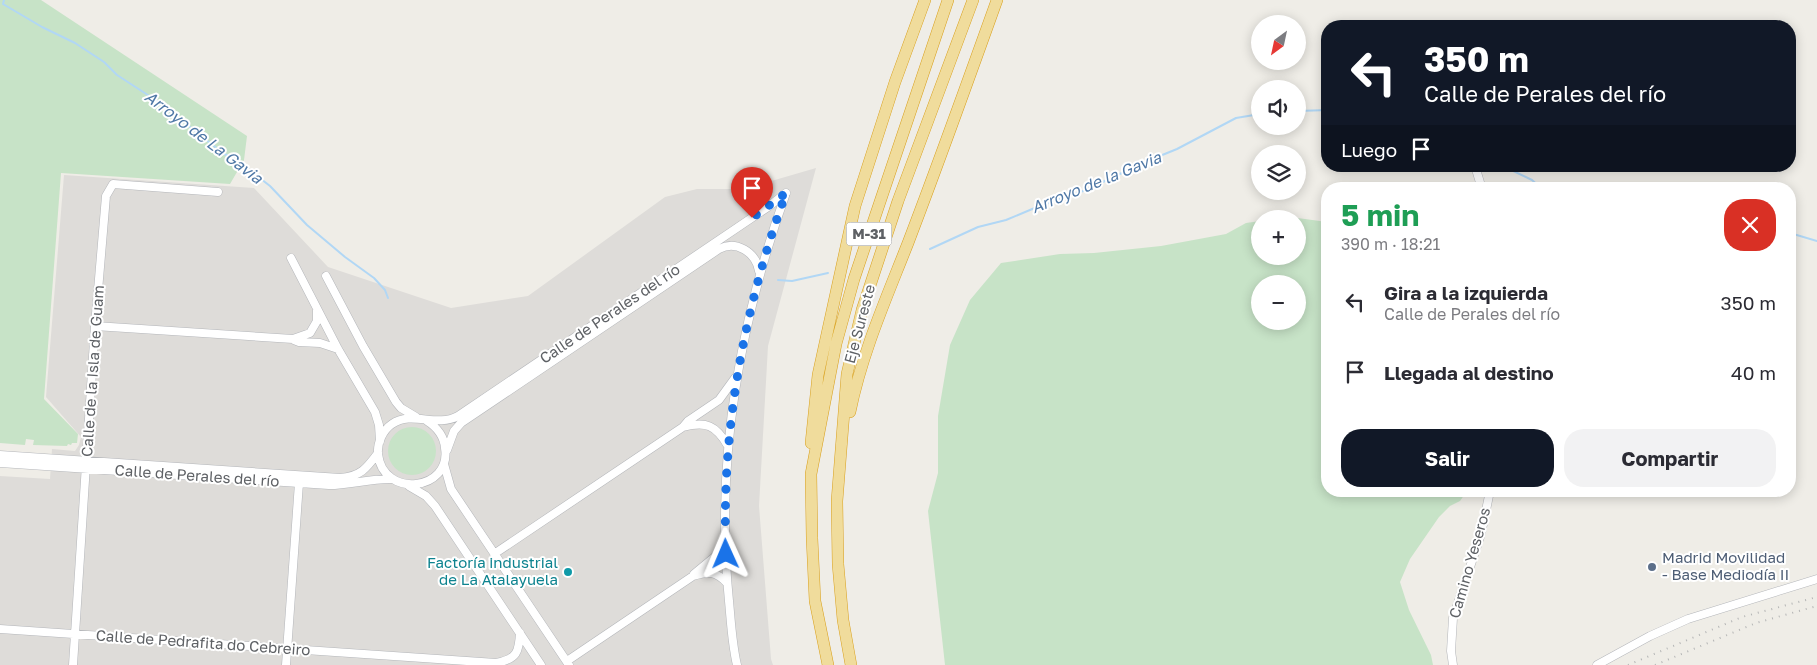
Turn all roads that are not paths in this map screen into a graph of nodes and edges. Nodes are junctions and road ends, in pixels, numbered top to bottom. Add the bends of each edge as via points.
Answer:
1 (924, 0) edge
2 (948, 0) edge
3 (973, 0) edge
4 (998, 0) edge
5 (218, 192) dead end
6 (291, 258) dead end
7 (760, 274) junction
8 (326, 276) dead end
9 (317, 310) junction
10 (95, 326) junction
11 (293, 339) junction
12 (338, 349) junction
13 (738, 373) junction
14 (424, 420) junction
15 (683, 427) junction
16 (380, 441) junction
17 (728, 446) junction
18 (446, 452) junction
19 (378, 453) junction
20 (0, 455) edge
21 (0, 463) edge
22 (444, 464) junction
23 (86, 465) junction
24 (839, 470) junction
25 (811, 474) junction
26 (393, 479) junction
27 (298, 483) junction
28 (407, 485) junction
29 (1489, 497) edge
30 (725, 539) junction
31 (494, 554) junction
32 (693, 576) junction
33 (1817, 579) edge
34 (727, 583) junction
35 (0, 629) edge
36 (520, 632) junction
37 (75, 635) junction
38 (287, 649) junction
39 (568, 663) edge
40 (499, 664) edge
41 (73, 665) edge
42 (286, 665) edge
43 (541, 665) edge
44 (737, 665) edge
45 (828, 665) edge
46 (850, 665) edge
47 (1453, 665) edge
48 (1597, 665) edge

1 - 25 highway via 855,206 818,375
2 - 25 highway, Eje Sureste / M-31 via 854,279 836,344
3 - 24 highway, Eje Sureste / M-31 via 898,201 862,310 847,374
4 - 24 highway via 868,342 856,382
5 - 10 street, Calle de la Isla de Guam via 113,184 104,202
6 - 9 street
7 - 13 street
7 - 14 street, Calle de Perales del río via 786,193 464,412 448,420
7 - 18 street, Calle de Perales del río via 758,265 747,251 731,245 719,249 461,423 454,431
8 - 14 street via 396,402
9 - 11 street via 310,333
9 - 12 street
10 - 11 street
10 - 23 street, Calle de la Isla de Guam
11 - 12 street
12 - 16 street via 378,418
13 - 15 street via 719,400
13 - 17 street
14 - 16 street via 410,418 394,423
14 - 18 street via 440,433
15 - 17 street via 701,424 712,427
15 - 31 street
16 - 19 street
17 - 30 street
18 - 22 street
19 - 23 street, Calle de Perales del río via 358,474 340,478
19 - 26 street via 382,468
20 - 23 street, Calle de Perales del río
21 - 23 street, Calle de Perales del río
22 - 28 street via 438,474 425,483
22 - 31 street via 451,489
23 - 27 street, Calle de Perales del río
23 - 37 street, Calle de la Isla de Guam
24 - 46 highway, Eje Sureste / M-31 via 838,564 842,620
25 - 45 highway, Eje Sureste / M-31 via 815,601
26 - 27 street, Calle de Perales del río via 378,478 347,485
26 - 28 street
27 - 38 street
28 - 36 street via 426,496 434,506
29 - 47 street, Camino Yeseros via 1481,534 1453,618
30 - 32 street via 717,556
30 - 34 street
31 - 39 street
32 - 34 street via 713,572
32 - 39 street
33 - 48 street via 1688,619
34 - 44 street
35 - 37 street, Calle de Pedrafita do Cebreiro
36 - 40 street, Calle de Pedrafita do Cebreiro via 516,653
36 - 43 street
37 - 38 street, Calle de Pedrafita do Cebreiro
37 - 41 street, Calle de la Isla de Guam
38 - 40 street, Calle de Pedrafita do Cebreiro
38 - 42 street

